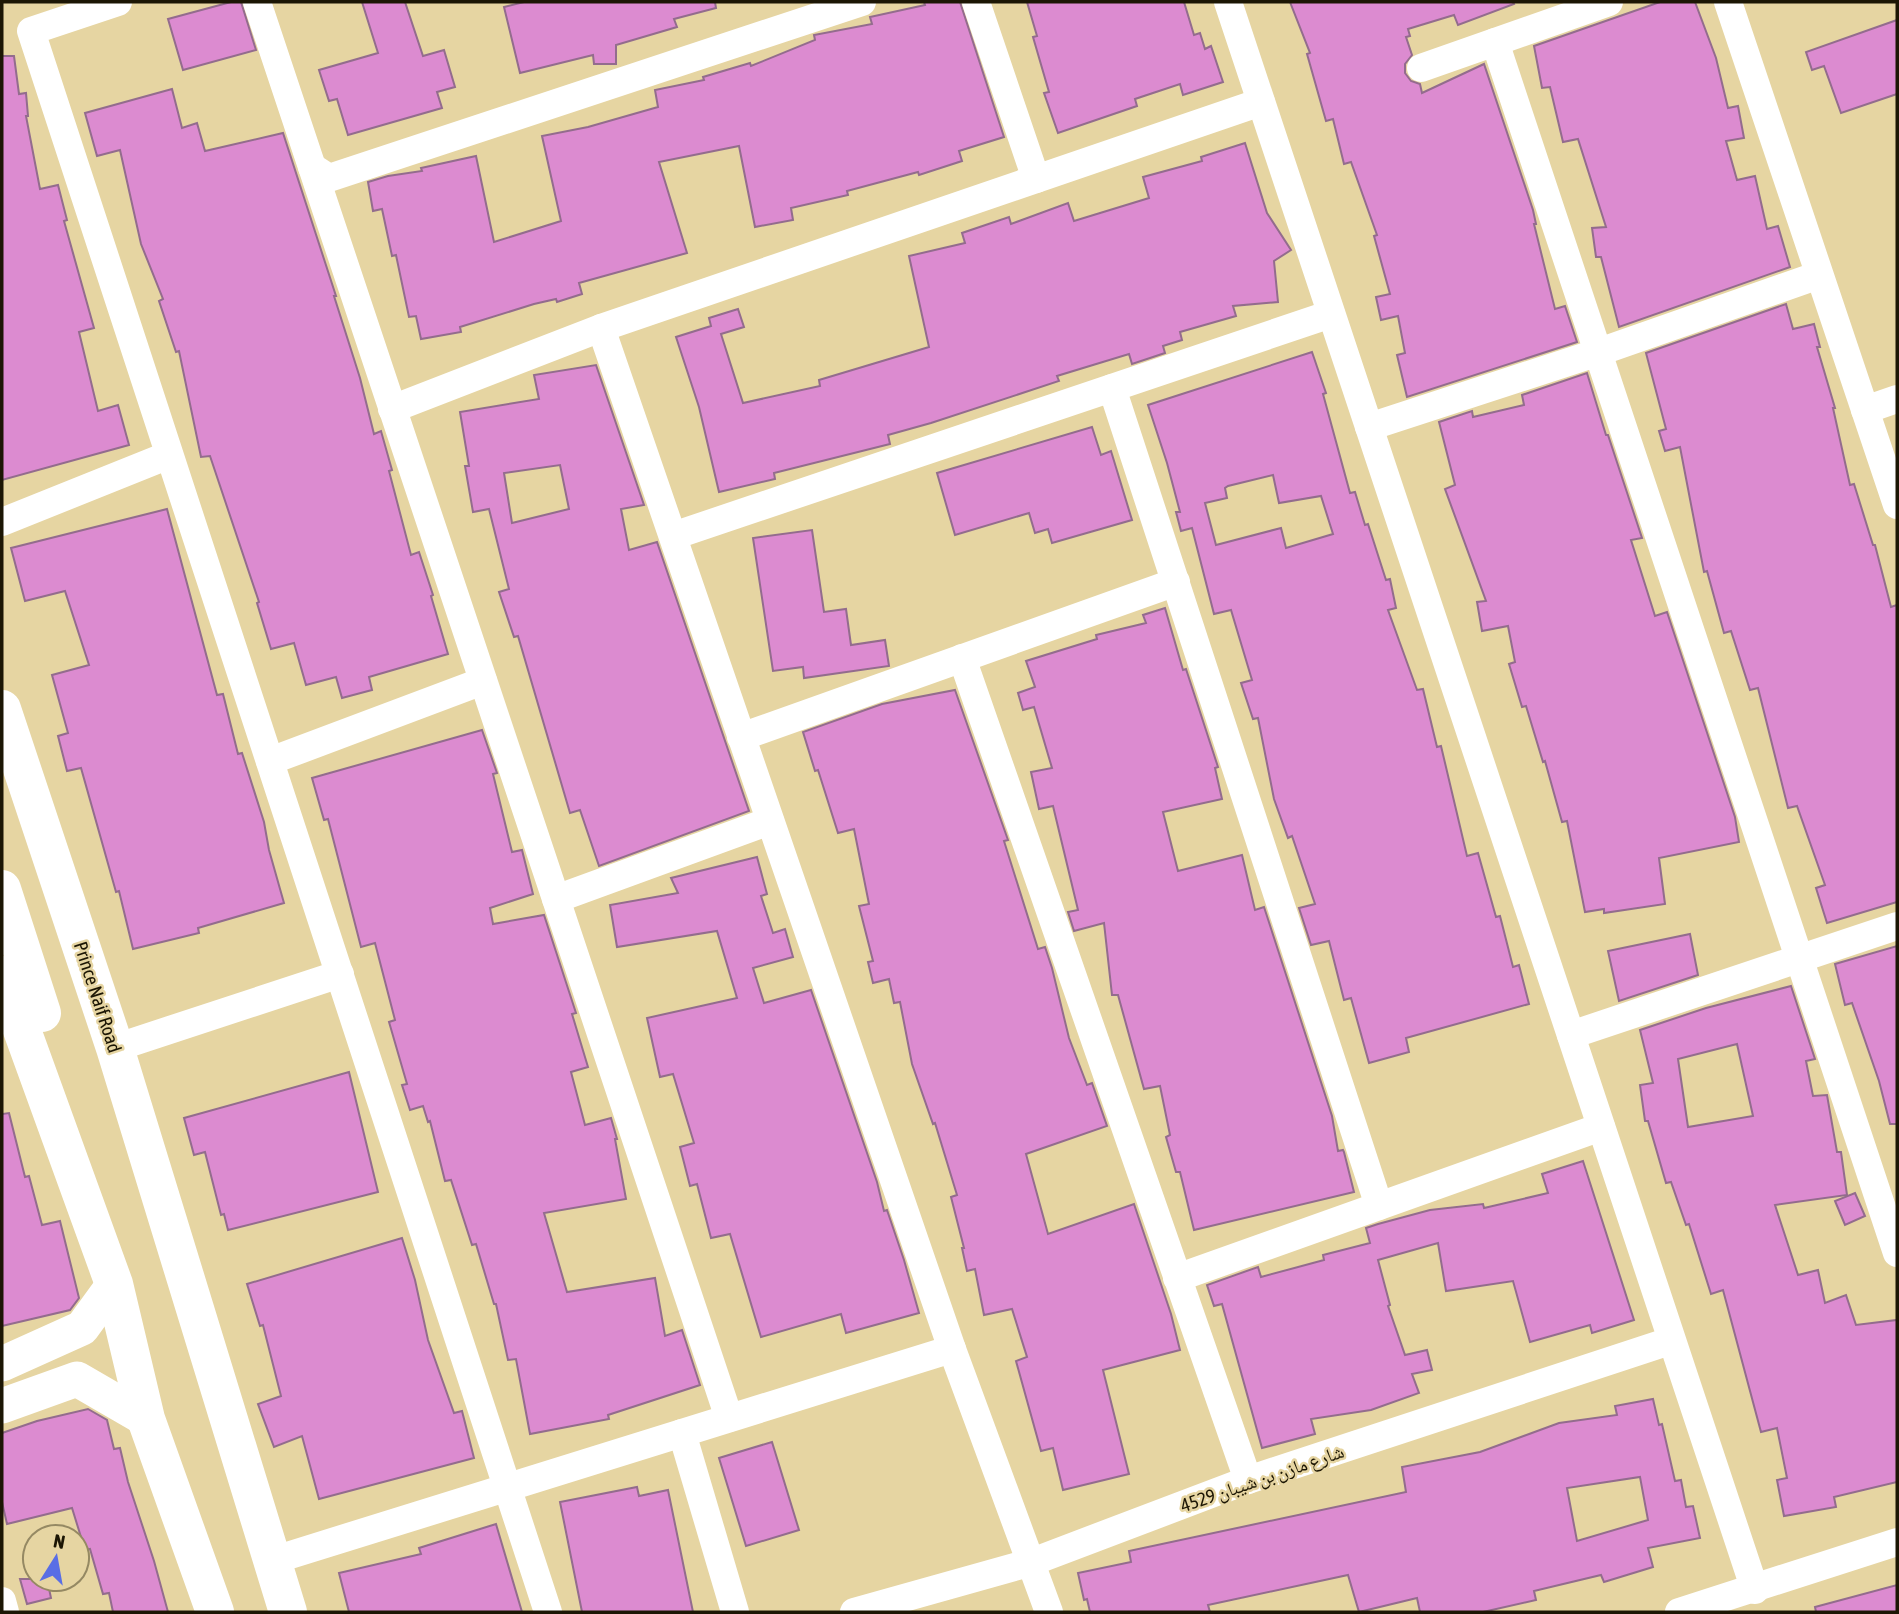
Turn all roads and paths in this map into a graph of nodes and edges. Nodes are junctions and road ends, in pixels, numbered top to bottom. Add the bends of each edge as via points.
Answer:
1 (118, 2) edge
2 (257, 2) edge
3 (862, 2) edge
4 (976, 2) edge
5 (1228, 2) edge
6 (1609, 2) edge
7 (1728, 2) edge
8 (1495, 42) junction
9 (1421, 68) dead end
10 (1261, 102) junction
11 (312, 167) junction
12 (1036, 179) junction
13 (1819, 275) junction
14 (1331, 314) junction
15 (601, 328) junction
16 (1599, 352) junction
17 (1112, 388) junction
18 (1897, 399) edge
19 (392, 409) junction
20 (1865, 410) junction
21 (1369, 427) junction
22 (169, 455) junction
23 (1897, 505) edge
24 (2, 522) edge
25 (673, 536) junction
26 (1176, 582) junction
27 (962, 658) junction
28 (483, 681) junction
29 (2, 709) edge
30 (741, 737) junction
31 (270, 761) junction
32 (2, 793) edge
33 (770, 821) junction
34 (2, 889) edge
35 (556, 899) junction
36 (1897, 926) edge
37 (1799, 958) junction
38 (340, 974) junction
39 (2, 975) edge
40 (1571, 1035) junction
41 (115, 1048) junction
42 (1601, 1127) junction
43 (1379, 1206) junction
44 (1897, 1253) edge
45 (1177, 1278) junction
46 (114, 1284) junction
47 (188, 1287) junction
48 (1670, 1341) junction
49 (952, 1349) junction
50 (2, 1364) edge
51 (2, 1406) edge
52 (146, 1419) junction
53 (729, 1419) junction
54 (681, 1433) junction
55 (1248, 1480) junction
56 (507, 1488) junction
57 (1897, 1542) edge
58 (271, 1561) junction
59 (1032, 1562) junction
60 (1755, 1590) junction
61 (2, 1601) edge
62 (5, 1612) edge
63 (215, 1612) edge
64 (288, 1612) edge
65 (548, 1612) edge
66 (735, 1612) edge
67 (854, 1612) edge
68 (1049, 1612) edge
69 (1679, 1612) edge

1 - 22 street via 31,31
2 - 11 street
3 - 11 street via 328,178
4 - 12 street
5 - 10 street
6 - 8 street
7 - 13 street
8 - 9 street
8 - 16 street
10 - 12 street
10 - 14 street
11 - 19 street
12 - 15 street
13 - 16 street
13 - 20 street
14 - 17 street
14 - 21 street
15 - 19 street
15 - 25 street
16 - 21 street
16 - 37 street
17 - 25 street
17 - 26 street
18 - 20 street
19 - 28 street
20 - 23 street
21 - 40 street
22 - 24 street
22 - 31 street
25 - 30 street
26 - 27 street
26 - 43 street
27 - 30 street
27 - 45 street
28 - 31 street
28 - 35 street
29 - 41 main road, Prince Naif Road
30 - 33 street
31 - 38 street
32 - 47 main road, Prince Naif Road via 88,1051
33 - 35 street
33 - 49 street
34 - 46 main road via 58,1062
35 - 53 street
36 - 37 street
37 - 40 street
37 - 44 street
38 - 41 street
38 - 56 street
39 - 46 main road
40 - 42 street
41 - 47 main road, Prince Naif Road
42 - 43 street
42 - 48 street
43 - 45 street
45 - 55 street
46 - 50 street via 82,1328
46 - 52 main road
47 - 58 main road, Prince Naif Road
48 - 55 street, شارع مازن بن شيبان 4529
48 - 60 street
49 - 53 street
49 - 59 street
51 - 52 street via 77,1379
52 - 63 main road
53 - 54 street
54 - 56 street
54 - 66 street
55 - 59 street, شارع مازن بن شيبان 4529
56 - 58 street
56 - 65 street
57 - 60 street
58 - 64 main road, Prince Naif Road
59 - 67 street, شارع مازن بن شيبان 4529
59 - 68 street
60 - 69 street
61 - 62 street

